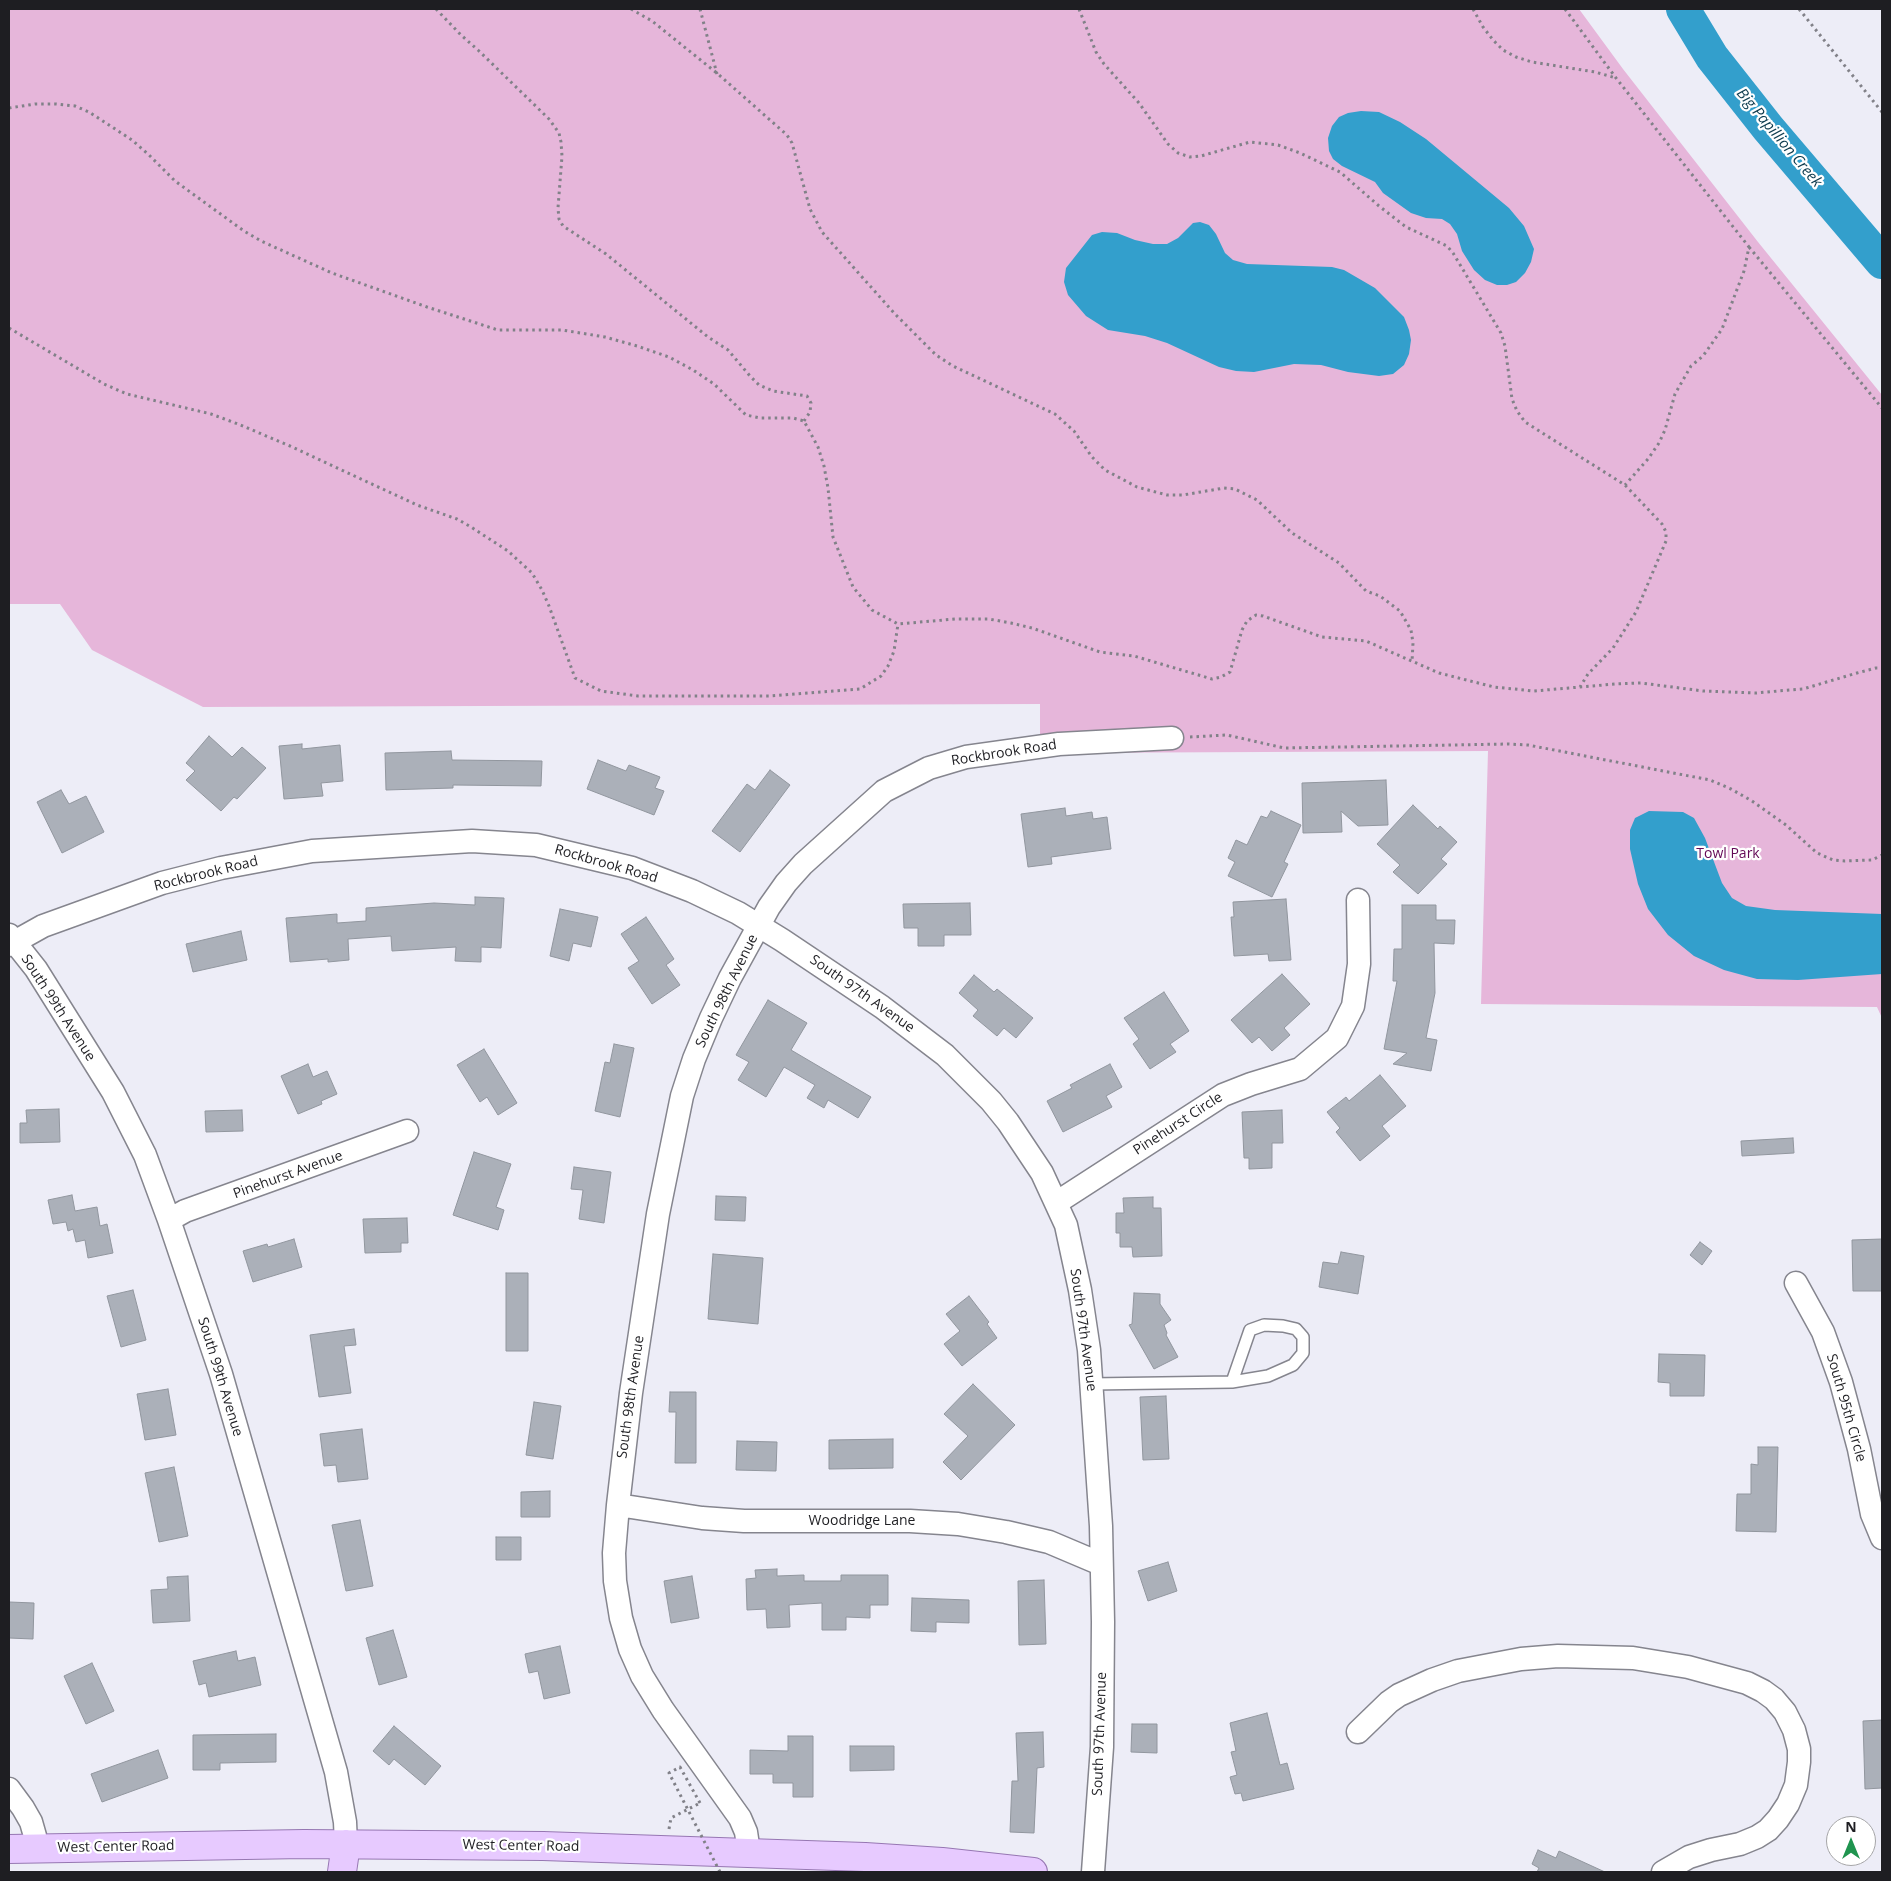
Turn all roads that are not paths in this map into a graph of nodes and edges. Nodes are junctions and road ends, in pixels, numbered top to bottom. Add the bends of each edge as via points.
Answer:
1 (1172, 738) road end
2 (1358, 900) dead end
3 (759, 927) junction
4 (10, 941) edge
5 (407, 1131) dead end
6 (1056, 1203) junction
7 (170, 1220) junction
8 (1796, 1283) dead end
9 (1232, 1382) junction
10 (1091, 1384) junction
11 (618, 1505) junction
12 (1882, 1538) edge
13 (1101, 1564) junction
14 (1358, 1732) dead end
15 (9, 1789) edge
16 (346, 1844) junction
17 (22, 1848) edge
18 (749, 1852) junction
19 (342, 1872) edge
20 (1033, 1872) edge
21 (1093, 1872) edge
22 (1663, 1872) edge

1 - 3 street, Rockbrook Road via 1059,744 966,757 929,768 878,796 803,864 780,891
2 - 6 street, Pinehurst Circle via 1356,989 1353,1006 1337,1038 1300,1069 1222,1095
3 - 4 street, Rockbrook Road via 692,891 632,868 536,844 472,841 312,851 221,868 153,886
3 - 6 street, South 97th Avenue via 882,1007 945,1055 1008,1122 1042,1173
3 - 11 street, South 98th Avenue via 711,1018 682,1096 658,1214
4 - 7 street, South 99th Avenue via 36,970 113,1092
5 - 7 street, Pinehurst Avenue via 185,1211
6 - 10 street, South 97th Avenue via 1066,1225 1080,1290
7 - 16 street, South 99th Avenue via 221,1374 335,1767
8 - 12 street, South 95th Circle via 1822,1332 1841,1382 1872,1514
9 - 9 lane via 1268,1376 1293,1365 1303,1353 1303,1337 1296,1329 1282,1326 1264,1325 1250,1330
9 - 10 lane
10 - 13 street, South 97th Avenue
11 - 13 street, Woodridge Lane via 744,1521 958,1524 1049,1542
11 - 18 street, South 98th Avenue via 615,1580 630,1649 663,1710 740,1818
13 - 21 street, South 97th Avenue via 1102,1747
14 - 22 street via 1389,1702 1432,1680 1521,1659 1558,1656 1633,1658 1688,1667 1747,1683 1764,1691 1785,1712 1799,1749 1796,1785 1788,1804 1778,1819 1757,1837 1689,1857
15 - 17 street via 23,1808 35,1836
16 - 17 main road, West Center Road
16 - 18 main road, West Center Road
16 - 19 main road
18 - 20 main road, West Center Road via 942,1862

